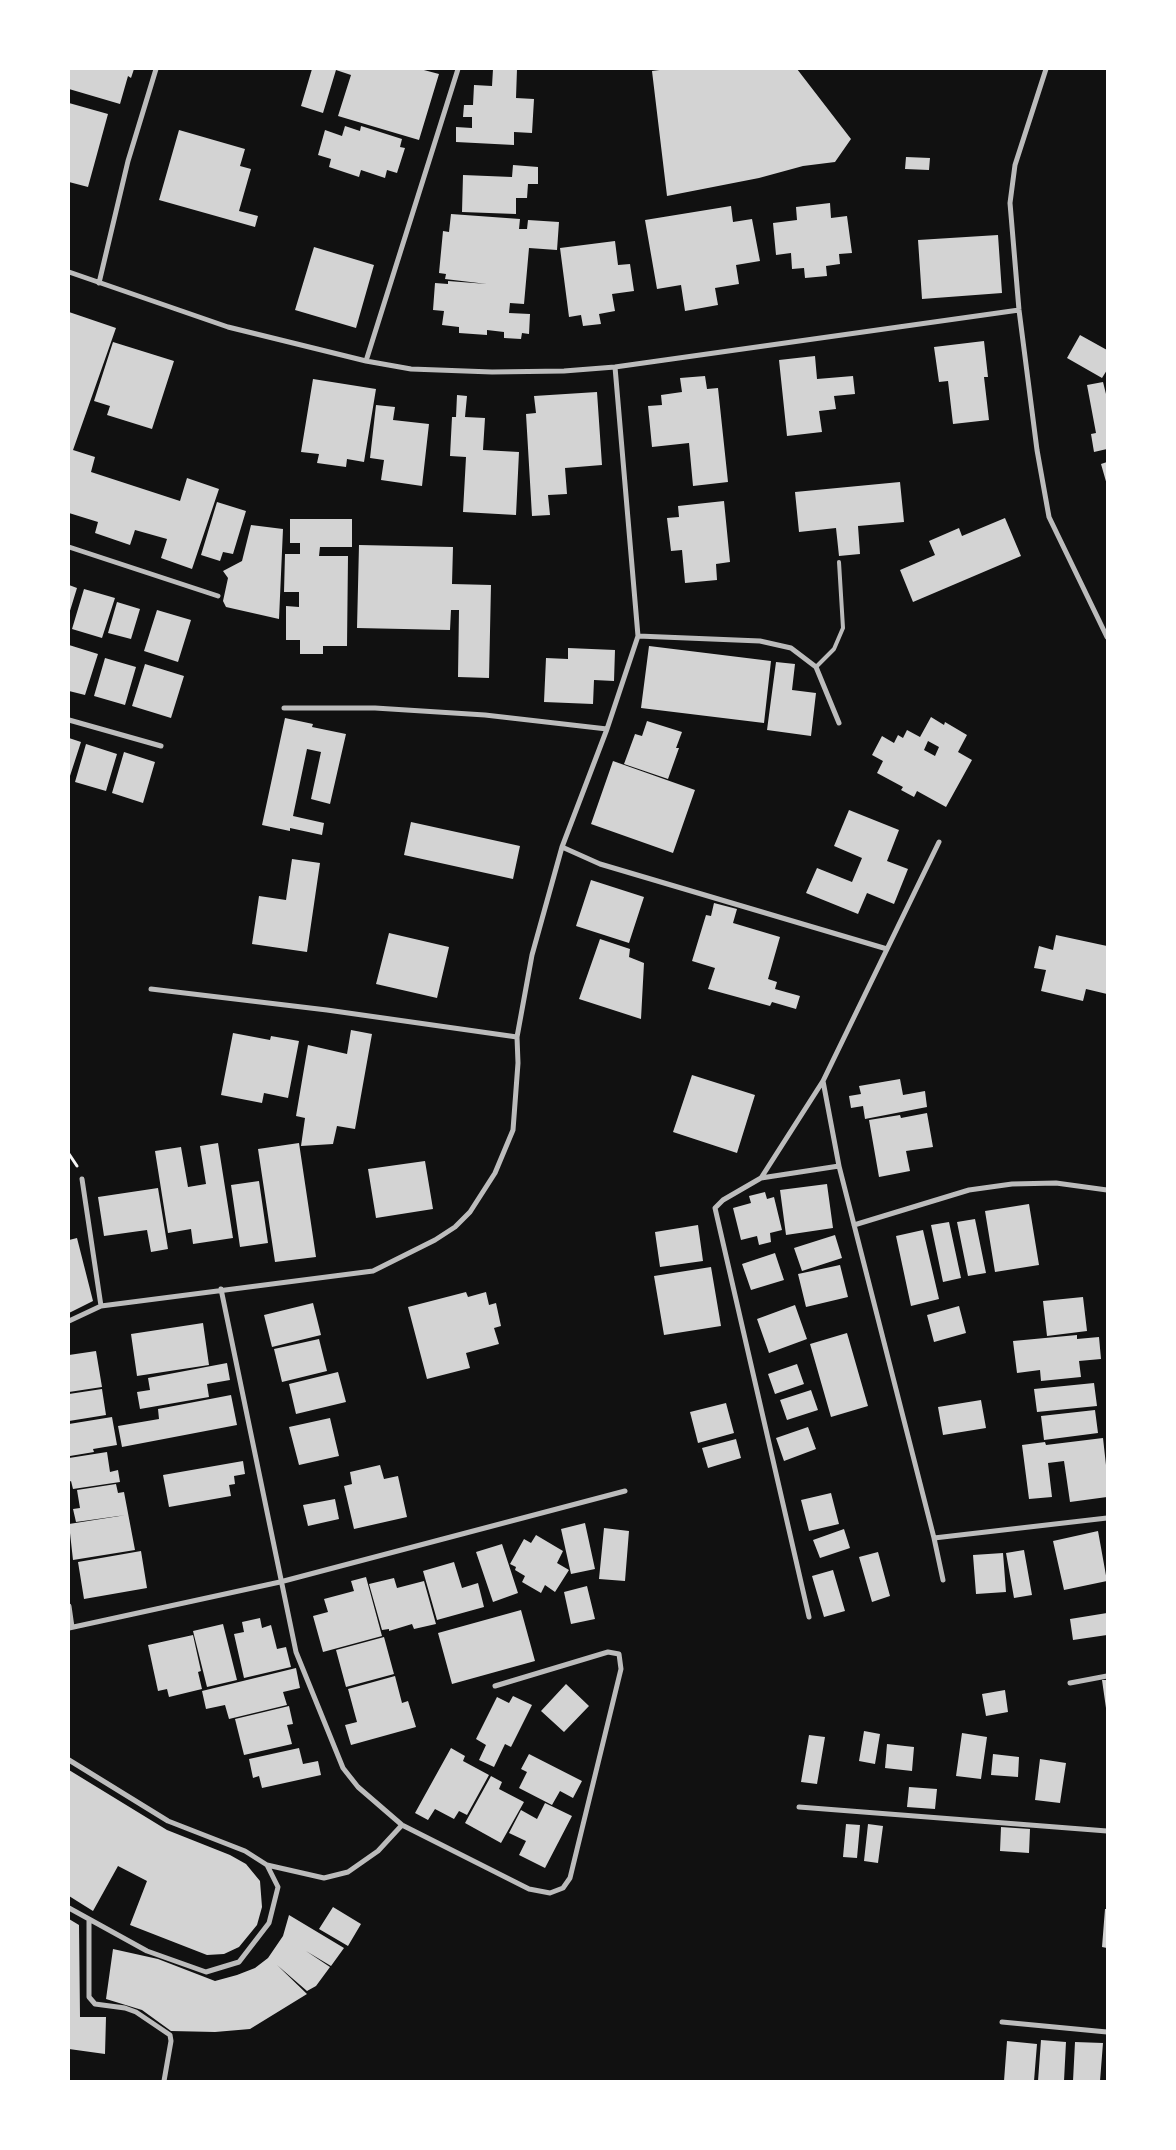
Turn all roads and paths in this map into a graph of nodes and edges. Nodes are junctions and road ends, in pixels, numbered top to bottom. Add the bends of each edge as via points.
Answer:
1 (156, 69) edge
2 (458, 69) edge
3 (1046, 69) edge
4 (69, 272) edge
5 (99, 283) junction
6 (1019, 310) junction
7 (366, 361) junction
8 (615, 367) junction
9 (69, 547) edge
10 (839, 562) dead end
11 (218, 596) dead end
12 (638, 636) junction
13 (1107, 637) edge
14 (816, 667) junction
15 (284, 708) dead end
16 (69, 720) edge
17 (838, 724) dead end
18 (608, 729) junction
19 (161, 746) dead end
20 (939, 842) dead end
21 (562, 848) junction
22 (887, 949) junction
23 (151, 989) dead end
24 (517, 1037) junction
25 (823, 1081) junction
26 (839, 1166) junction
27 (761, 1178) junction
28 (82, 1179) dead end
29 (1107, 1190) edge
30 (854, 1224) junction
31 (221, 1289) junction
32 (101, 1306) junction
33 (69, 1321) edge
34 (625, 1491) dead end
35 (1107, 1518) edge
36 (934, 1538) junction
37 (942, 1580) dead end
38 (280, 1582) junction
39 (69, 1606) edge
40 (809, 1617) dead end
41 (70, 1627) edge
42 (1107, 1676) edge
43 (1070, 1683) dead end
44 (495, 1686) dead end
45 (69, 1760) edge
46 (799, 1807) dead end
47 (402, 1825) junction
48 (1107, 1831) edge
49 (267, 1865) junction
50 (69, 1908) edge
51 (89, 1920) junction
52 (1002, 2022) dead end
53 (1107, 2032) edge
54 (164, 2081) edge

1 - 5 street via 128,162
2 - 7 street
3 - 6 street via 1015,165 1010,203
4 - 5 street
5 - 7 street via 228,327
6 - 8 street
6 - 13 street via 1049,517
7 - 8 street via 411,369 492,372
8 - 12 street
9 - 11 street
10 - 14 lane via 842,628 834,649
12 - 14 street via 760,641 791,648
12 - 18 street
14 - 17 street
15 - 18 street via 485,715
16 - 19 street
18 - 21 street
20 - 22 street
21 - 22 street via 600,864
21 - 24 street via 532,955
22 - 25 street
23 - 24 street
24 - 31 street via 514,1130 495,1173 470,1212 455,1226 436,1240 372,1271
25 - 26 street
25 - 27 street
26 - 27 street
26 - 30 street
27 - 40 street via 722,1200 715,1212
28 - 32 street
29 - 30 street via 1056,1183 1012,1184 978,1189
30 - 36 street
31 - 32 street
31 - 38 street
32 - 33 street
34 - 38 street
35 - 36 street
36 - 37 street
38 - 41 street
38 - 47 street via 296,1652 343,1768 358,1787
39 - 41 street
42 - 43 street
44 - 47 street via 608,1652 619,1654 621,1669 570,1878 564,1888 550,1892 530,1890
45 - 49 street via 168,1822 245,1850
46 - 48 street
47 - 49 street via 378,1850 348,1872 324,1878
49 - 51 street via 278,1887 269,1923 239,1962 206,1972 147,1951
50 - 51 street
51 - 54 street via 89,1997 92,2002 136,2012 170,2035
52 - 53 street

